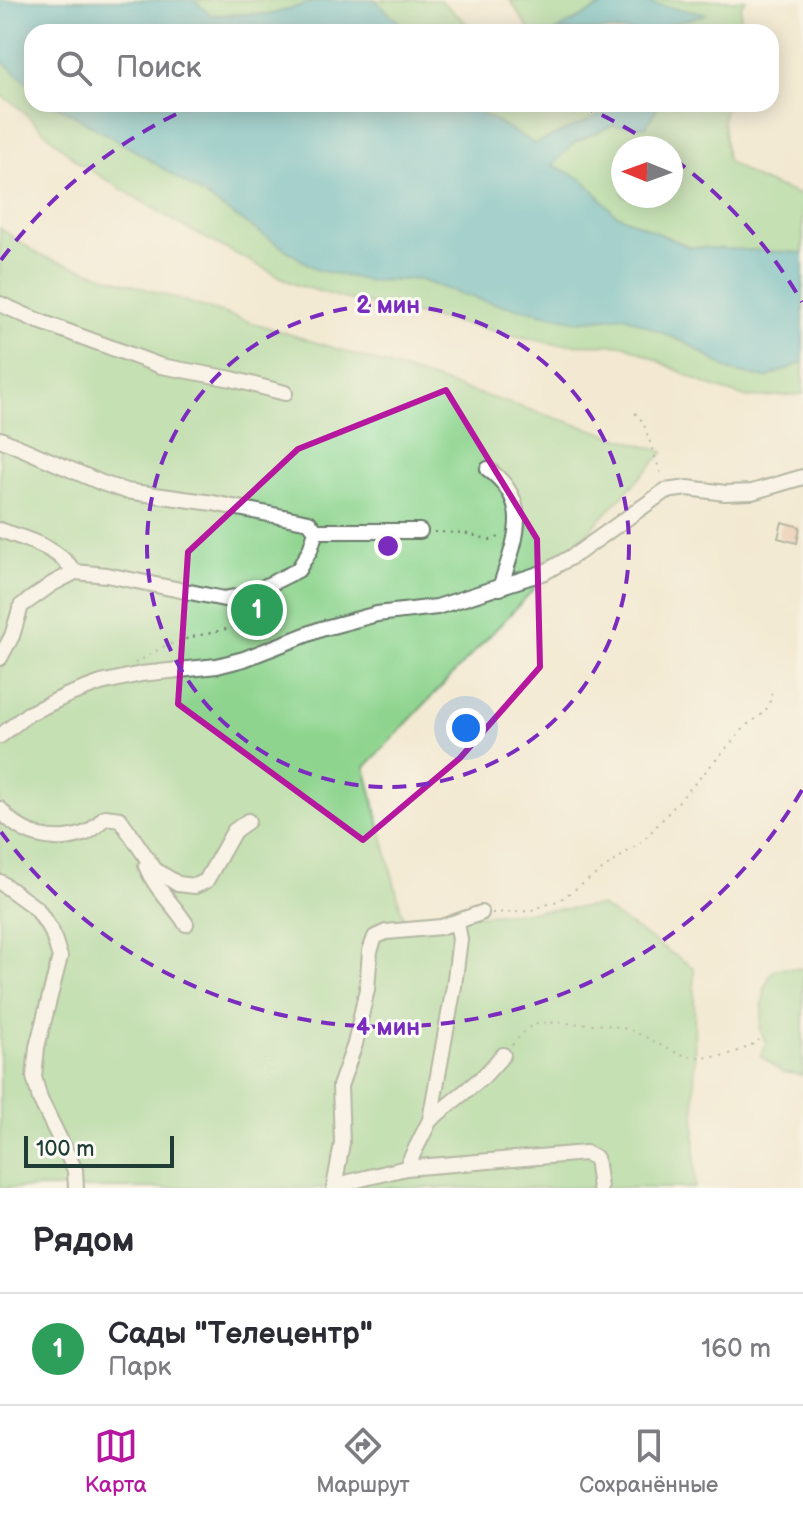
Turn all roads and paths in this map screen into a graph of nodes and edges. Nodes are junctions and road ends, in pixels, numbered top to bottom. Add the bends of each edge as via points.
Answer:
1 (0, 304) edge
2 (285, 393) dead end
3 (635, 413) dead end
4 (0, 439) edge
5 (488, 469) dead end
6 (803, 477) edge
7 (665, 491) junction
8 (0, 530) edge
9 (518, 530) junction
10 (316, 531) junction
11 (420, 531) joint
12 (75, 572) junction
13 (500, 588) junction
14 (242, 597) junction
15 (7, 624) edge
16 (0, 658) edge
17 (130, 665) dead end
18 (771, 689) dead end
19 (0, 736) edge
20 (0, 809) edge
21 (248, 821) dead end
22 (143, 855) junction
23 (0, 882) edge
24 (481, 913) joint
25 (457, 923) junction
26 (186, 924) dead end
27 (759, 1040) dead end
28 (503, 1055) joint
29 (430, 1120) junction
30 (406, 1168) junction
31 (76, 1188) edge
32 (334, 1188) edge
33 (346, 1188) edge
34 (600, 1188) edge

1 - 2 lane via 161,366
3 - 7 path via 643,422
4 - 10 lane via 126,491 309,522
5 - 9 lane via 513,497
6 - 7 lane via 752,492
7 - 13 lane via 578,553
8 - 12 lane via 42,545 67,560
9 - 11 path via 491,540
9 - 13 lane
10 - 11 lane
10 - 14 lane via 298,570
12 - 14 lane via 224,599
12 - 15 lane via 21,606
13 - 19 lane via 437,607 377,614 321,629 217,666 101,683 28,714
14 - 17 path via 244,622 165,646
15 - 16 lane via 12,636
18 - 24 path via 764,714 748,724 644,840 560,900 529,911
20 - 22 lane via 15,825 49,840 88,832 105,817 120,819
21 - 22 lane via 234,831 206,881 195,886 178,884
22 - 26 lane via 161,894
23 - 31 lane via 37,909 60,957 34,1077 75,1170
24 - 25 lane
25 - 29 lane via 454,986
25 - 32 lane via 375,937 355,1044 340,1086 342,1143
27 - 28 path via 720,1056 696,1057 598,1023 540,1022 527,1026
28 - 29 lane
29 - 30 lane
30 - 33 lane via 362,1176
30 - 34 lane via 586,1153 596,1158

